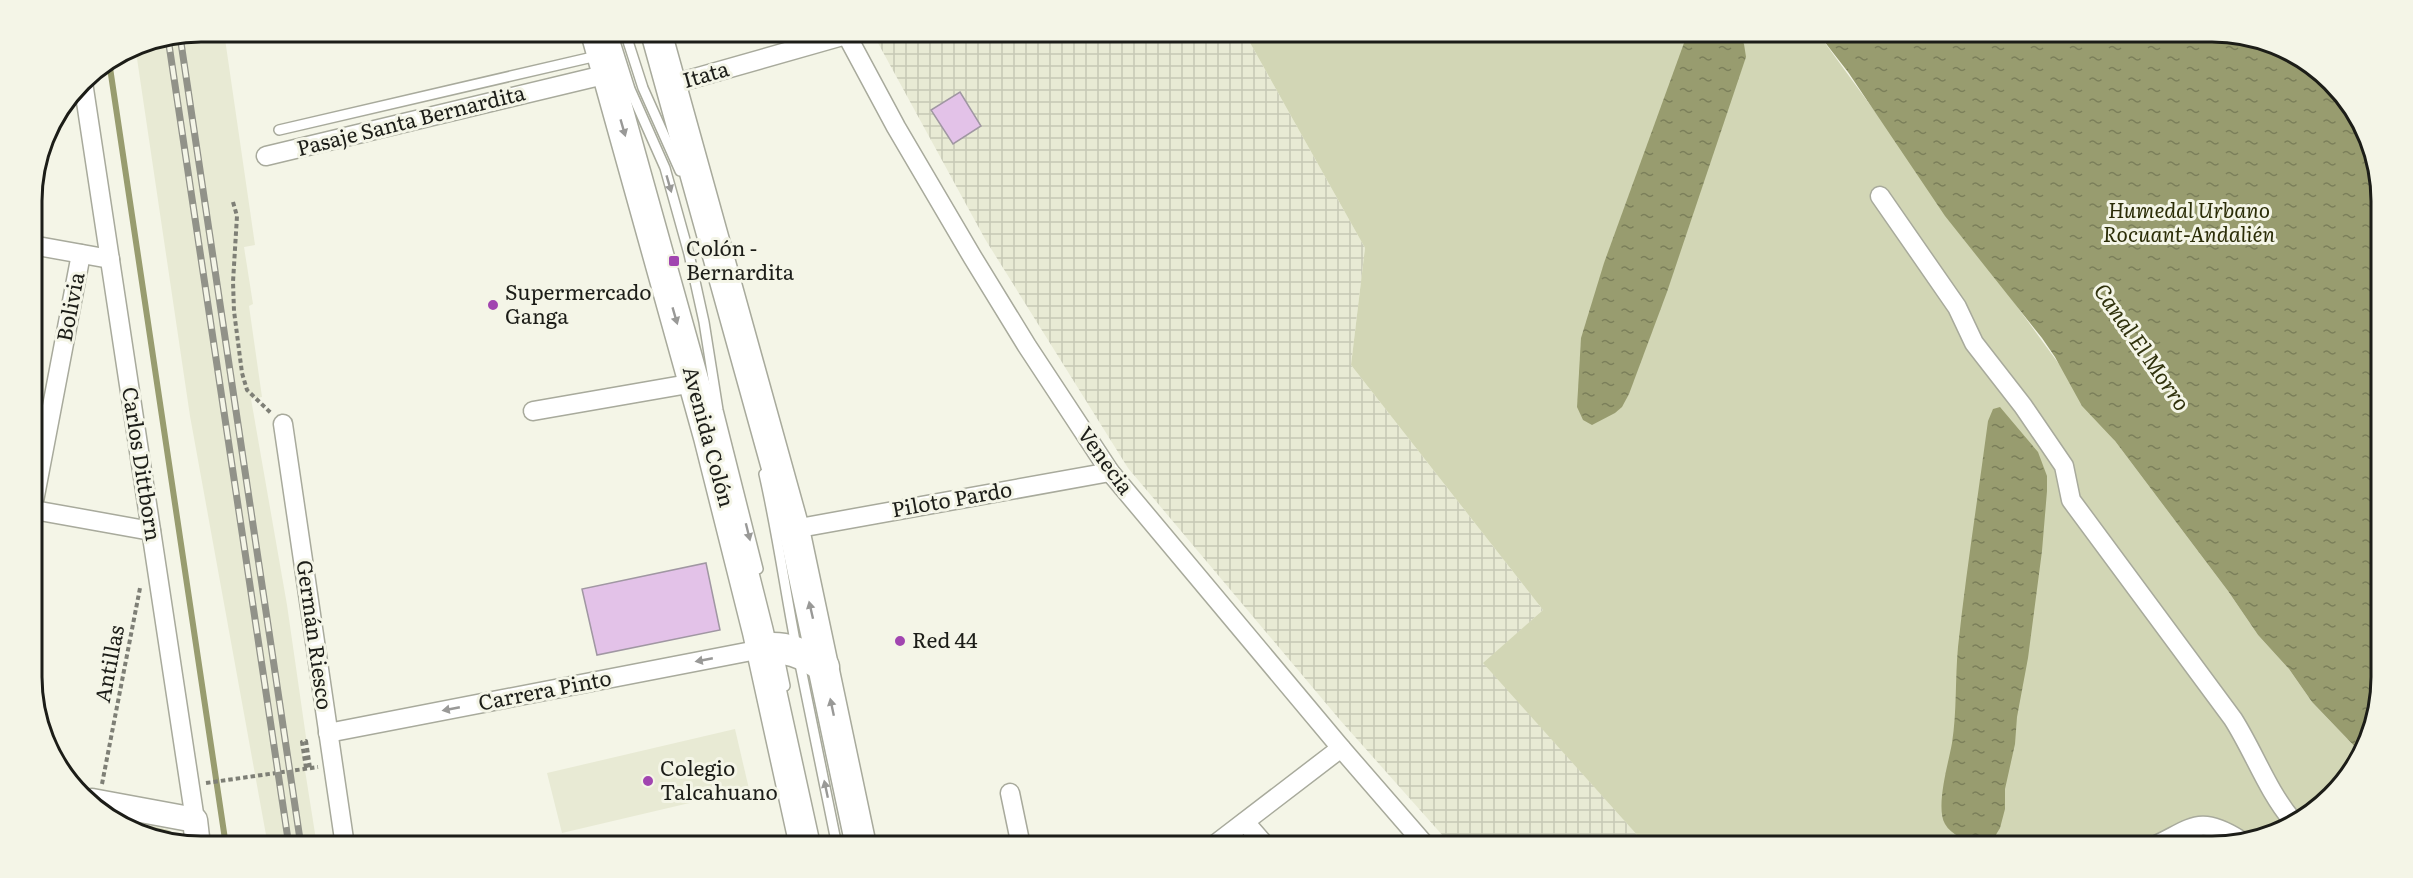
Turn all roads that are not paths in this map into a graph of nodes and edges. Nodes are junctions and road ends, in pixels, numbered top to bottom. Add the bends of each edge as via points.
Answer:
1 (628, 42) edge
2 (659, 42) edge
3 (815, 42) edge
4 (850, 42) edge
5 (604, 48) edge
6 (670, 85) junction
7 (85, 93) edge
8 (279, 130) dead end
9 (266, 156) dead end
10 (684, 183) dead end
11 (1880, 196) dead end
12 (42, 247) edge
13 (81, 254) junction
14 (110, 259) junction
15 (694, 383) junction
16 (533, 411) dead end
17 (283, 424) road end
18 (42, 459) edge
19 (762, 468) dead end
20 (1110, 472) junction
21 (42, 511) edge
22 (794, 529) junction
23 (151, 531) junction
24 (761, 584) dead end
25 (778, 647) junction
26 (824, 668) junction
27 (787, 695) dead end
28 (328, 733) junction
29 (1341, 748) junction
30 (1010, 793) dead end
31 (106, 804) edge
32 (2289, 816) edge
33 (195, 820) junction
34 (1245, 822) junction
35 (2232, 835) edge
36 (197, 836) edge
37 (343, 836) edge
38 (804, 836) edge
39 (834, 836) edge
40 (859, 836) edge
41 (1019, 836) edge
42 (1227, 836) edge
43 (1257, 836) edge
44 (1417, 836) edge
45 (2173, 836) edge

1 - 10 lane via 643,88
2 - 6 main road
3 - 6 street, Itata
4 - 20 street, Venecia via 973,258
5 - 8 lane
5 - 9 street, Pasaje Santa Bernardita via 556,86
5 -> 15 main road, Avenida Colón
5 -> 24 lane via 630,89 665,168 703,313 718,410
6 - 22 main road
7 - 14 street, Carlos Dittborn
11 - 32 street via 1958,307 1974,344 2064,466 2071,500 2233,719
12 - 13 street
13 - 14 street
13 - 18 street, Bolivia
14 - 23 street, Carlos Dittborn
15 - 16 street
15 - 25 main road, Avenida Colón
17 - 28 street, Germán Riesco
19 - 25 lane via 781,567
20 - 22 street, Piloto Pardo
20 - 29 street, Venecia
21 - 23 street
26 -> 22 main road
23 - 33 street, Carlos Dittborn
25 - 26 main road
25 - 27 lane
25 -> 28 street, Carrera Pinto
25 - 38 main road, Avenida Colón
39 -> 25 lane
40 -> 26 main road
28 - 37 street, Germán Riesco
29 - 34 street
29 - 44 street, Venecia
30 - 41 street
31 - 33 street
33 - 36 street, Carlos Dittborn
34 - 42 street
34 - 43 street
35 - 45 street via 2205,825

